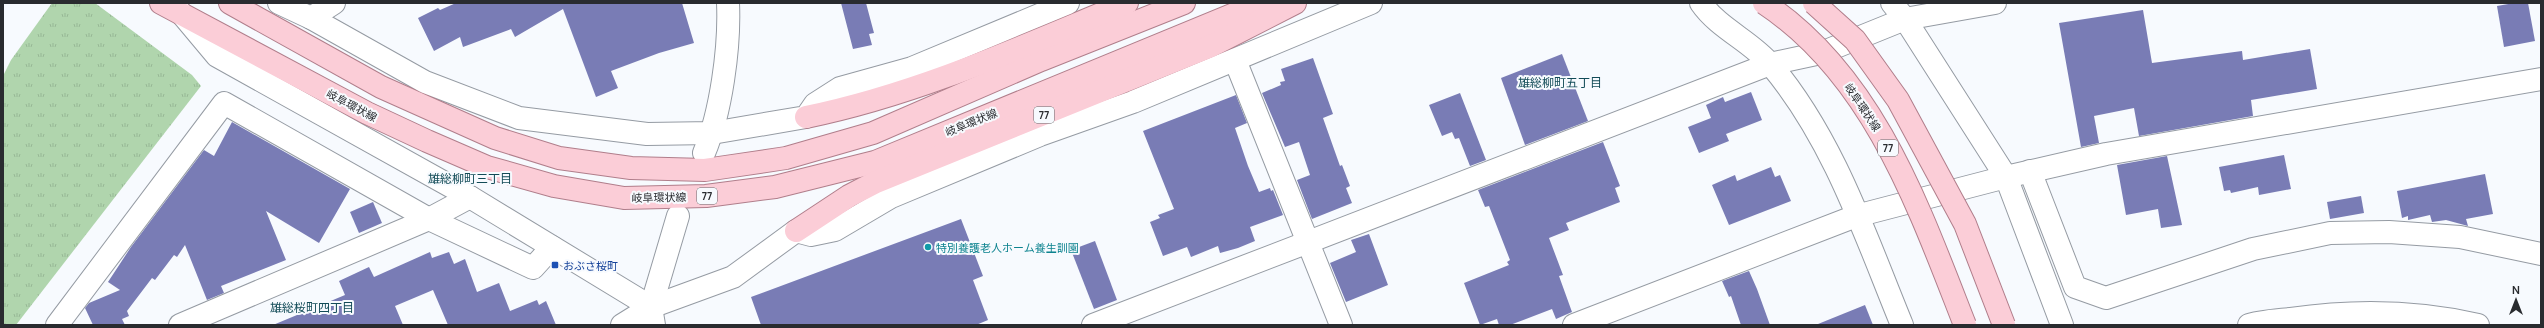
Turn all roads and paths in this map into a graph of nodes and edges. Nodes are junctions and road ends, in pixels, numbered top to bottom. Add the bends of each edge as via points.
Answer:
1 (230, 3) edge
2 (280, 3) edge
3 (334, 3) edge
4 (728, 3) edge
5 (1068, 3) edge
6 (1127, 3) edge
7 (1184, 3) edge
8 (1261, 3) edge
9 (1295, 3) edge
10 (1371, 3) edge
11 (1700, 3) edge
12 (1764, 3) edge
13 (1814, 3) edge
14 (1995, 3) edge
15 (170, 7) edge
16 (1898, 11) edge
17 (311, 18) junction
18 (1235, 60) junction
19 (1770, 64) junction
20 (2541, 79) edge
21 (806, 117) junction
22 (712, 133) junction
23 (704, 153) dead end
24 (2030, 170) junction
25 (2006, 177) junction
26 (470, 198) junction
27 (678, 216) dead end
28 (1856, 216) junction
29 (429, 219) junction
30 (796, 231) junction
31 (1308, 243) junction
32 (552, 247) junction
33 (2541, 254) edge
34 (652, 316) edge
35 (57, 325) edge
36 (180, 325) edge
37 (622, 325) edge
38 (1093, 325) edge
39 (1341, 325) edge
40 (1574, 325) edge
41 (1902, 325) edge
42 (1965, 325) edge
43 (2004, 325) edge
44 (2062, 325) edge
45 (2249, 325) edge
46 (2478, 325) edge

1 - 7 main road via 381,87 495,138 559,158 631,168 705,170 786,158 873,133 1041,60
2 - 17 street
3 - 17 street
4 - 22 street via 729,28
5 - 21 street via 912,68 840,88 816,104
6 - 21 main road via 952,76 854,107
8 - 15 main road, 岐阜環状線 / 77 via 875,162 775,187 706,196 624,198 554,186 488,167 367,113
9 - 30 main road, 77 via 1211,46 876,182 849,196
10 - 18 street
11 - 19 street via 1709,15
12 - 42 main road, 岐阜環状線 / 77, bridge via 1786,18 1833,64 1874,121 1914,200
13 - 43 main road, bridge via 1855,40 1898,100 1965,224
14 - 16 street
15 - 26 street via 217,56
16 - 19 street via 1821,52
16 - 25 street
17 - 22 street via 425,82 519,118 647,134
18 - 30 street via 1134,102 1040,135 891,198 835,230 811,235
18 - 31 street
19 - 28 street via 1803,108 1831,155
19 - 31 street
20 - 24 street via 2106,154
21 - 22 street
22 - 23 street
24 - 25 street
24 - 33 street via 2075,287 2106,298 2253,249 2330,233 2389,232 2460,237
25 - 28 street
25 - 44 street
26 - 29 street
26 - 32 street
27 - 34 street
28 - 40 street
28 - 41 street
29 - 32 street via 534,268
29 - 35 street via 224,103
29 - 36 street
30 - 34 street via 733,277
31 - 38 street
31 - 39 street
32 - 34 street
34 - 37 street
45 - 46 street via 2328,314 2433,317

